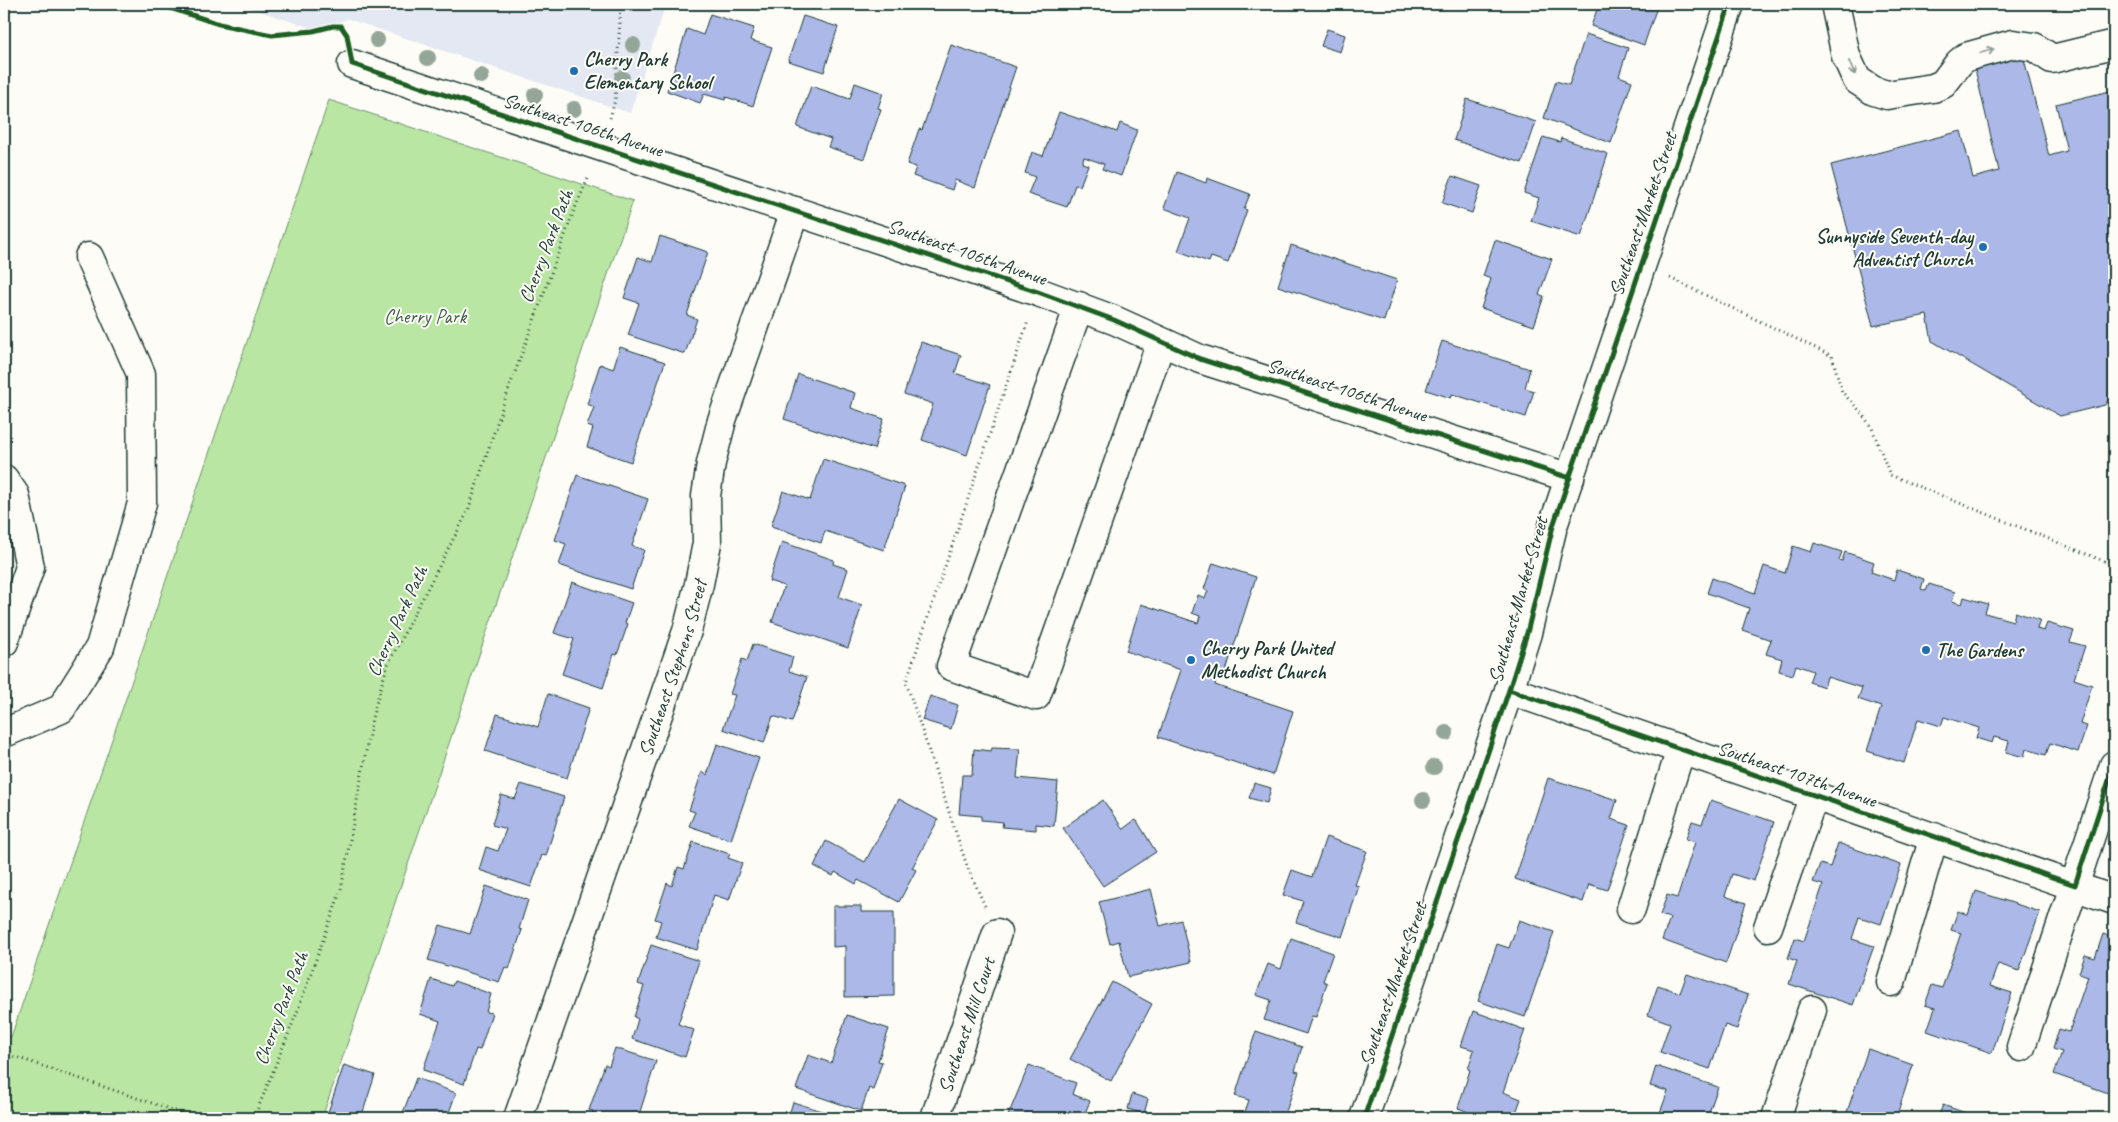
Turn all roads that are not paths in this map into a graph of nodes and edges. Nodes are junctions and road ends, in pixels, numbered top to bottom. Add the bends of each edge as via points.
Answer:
1 (1730, 4) edge
2 (1836, 12) edge
3 (2114, 44) edge
4 (352, 64) dead end
5 (794, 210) junction
6 (89, 257) dead end
7 (1079, 306) junction
8 (1161, 342) junction
9 (4, 478) edge
10 (1570, 478) junction
11 (4, 642) edge
12 (1510, 690) junction
13 (4, 733) edge
14 (1680, 749) junction
15 (2114, 765) edge
16 (1814, 795) junction
17 (1934, 837) junction
18 (2075, 886) junction
19 (2114, 900) edge
20 (1631, 909) dead end
21 (1768, 928) dead end
22 (997, 933) dead end
23 (1891, 982) dead end
24 (1812, 1010) dead end
25 (2020, 1047) dead end
26 (518, 1118) edge
27 (934, 1118) edge
28 (1364, 1118) edge
29 (1776, 1118) edge

1 - 10 street, Southeast Market Street
2 -> 3 street via 1846,56 1857,80 1887,95 1943,84 1966,57 2013,44 2034,47 2052,59
4 - 5 street, Southeast 106th Avenue
5 - 7 street, Southeast 106th Avenue
5 - 26 street, Southeast Stephens Street via 722,420 711,463 706,496 707,543 687,631
6 - 13 street via 140,374 142,503 100,647 61,709
7 - 8 street, Southeast 106th Avenue
7 - 8 street via 951,666 1036,696
8 - 10 street, Southeast 106th Avenue via 1200,359
9 - 11 street via 15,495 30,567
10 - 12 street, Southeast Market Street
12 - 14 street, Southeast 107th Avenue
12 - 28 street, Southeast Market Street
14 - 16 street, Southeast 107th Avenue
14 - 20 street
15 - 18 street
16 - 17 street, Southeast 107th Avenue
16 - 21 street
17 - 18 street, Southeast 107th Avenue
17 - 23 street
18 - 19 street, Southeast 107th Avenue
18 - 25 street
22 - 27 street, Southeast Mill Court
24 - 29 street

